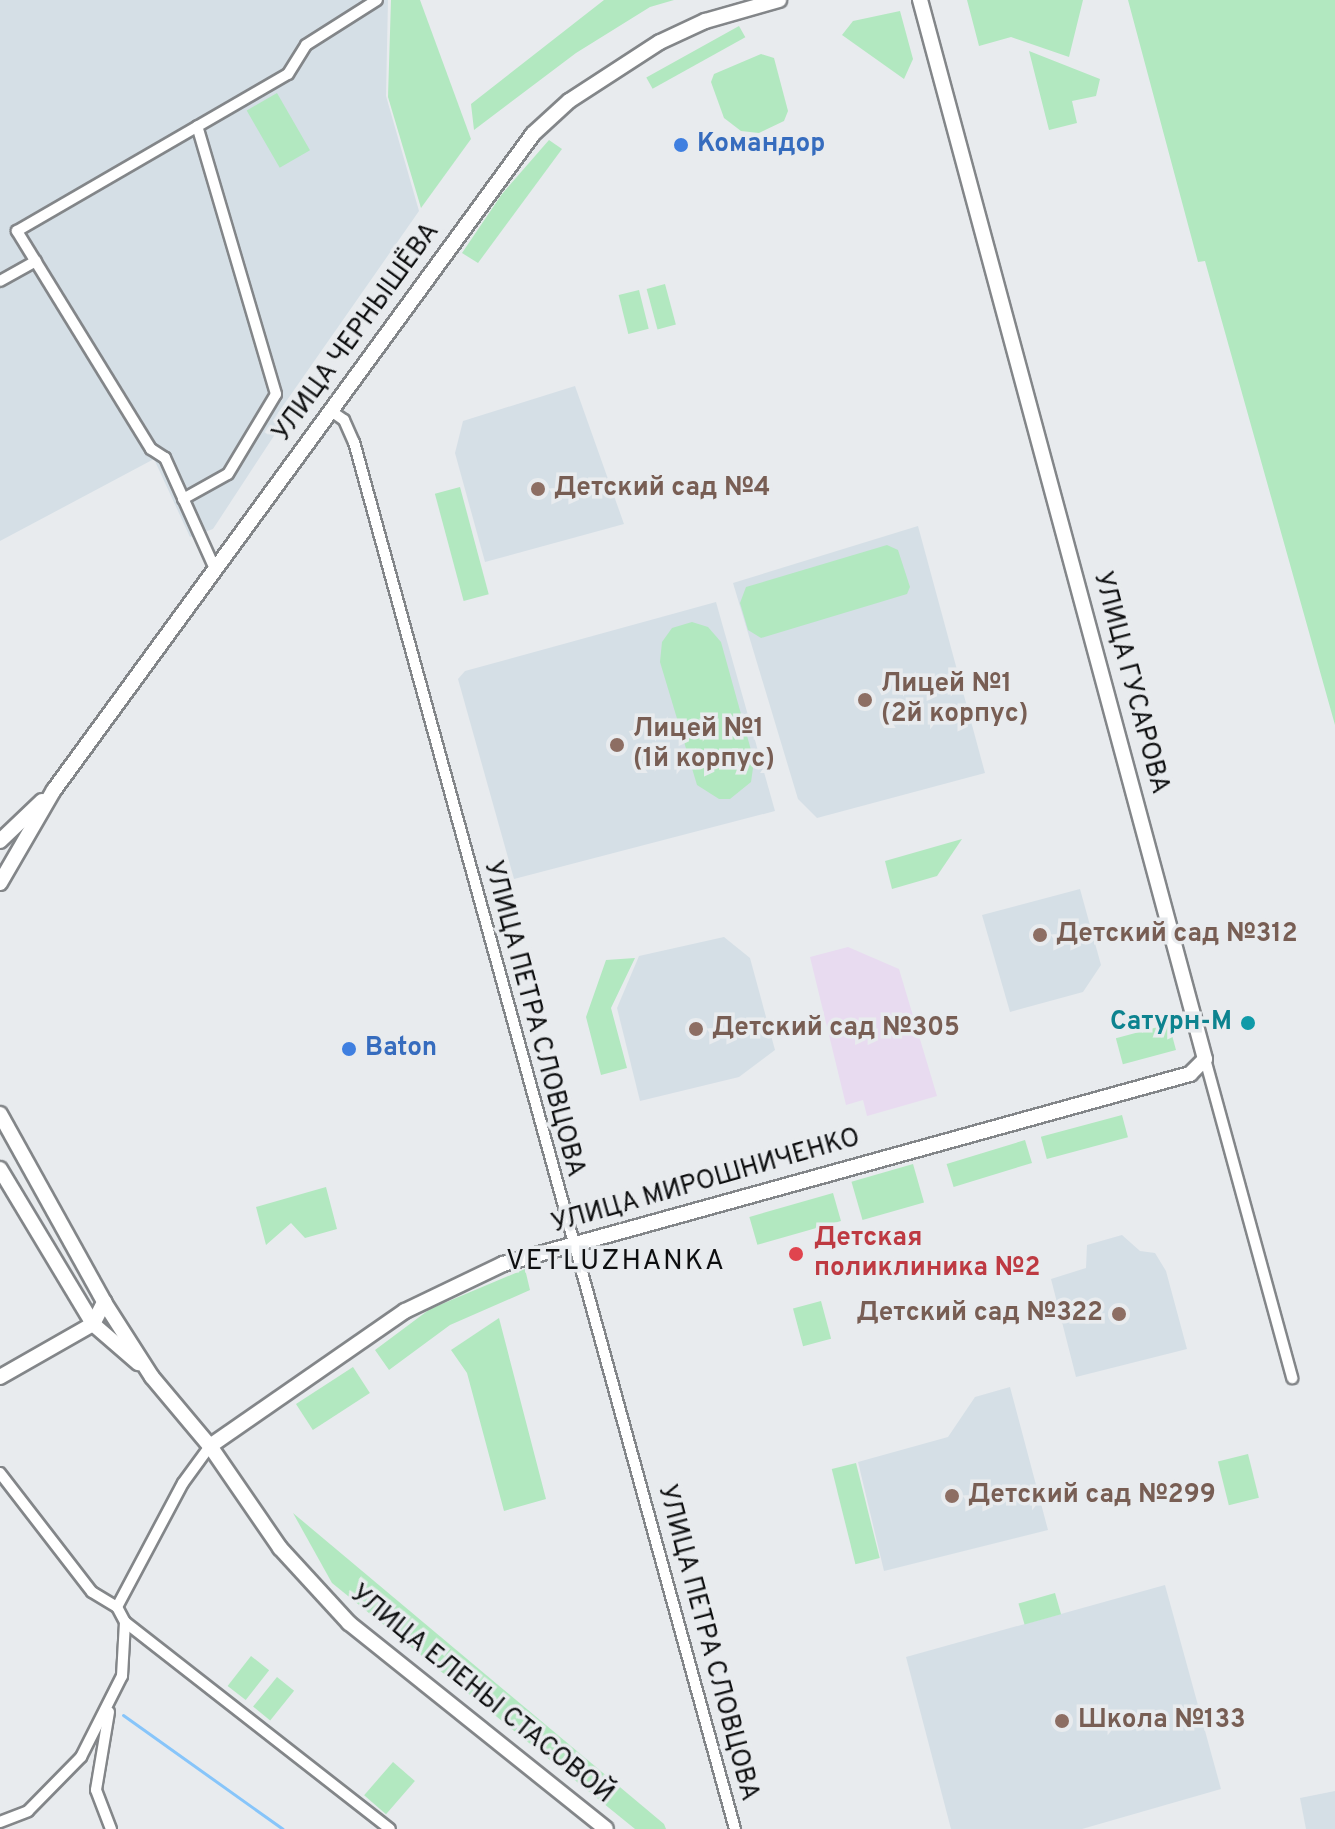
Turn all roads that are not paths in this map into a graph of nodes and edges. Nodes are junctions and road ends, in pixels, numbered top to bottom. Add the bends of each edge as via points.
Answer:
1 (377, 0) edge
2 (779, 0) edge
3 (920, 0) edge
4 (197, 126) junction
5 (36, 261) junction
6 (0, 281) edge
7 (331, 411) junction
8 (183, 499) junction
9 (215, 569) junction
10 (54, 790) junction
11 (0, 841) edge
12 (0, 870) edge
13 (0, 882) edge
14 (1205, 1059) junction
15 (0, 1114) edge
16 (0, 1169) edge
17 (572, 1244) junction
18 (104, 1302) junction
19 (93, 1324) junction
20 (0, 1377) edge
21 (152, 1377) junction
22 (1292, 1378) dead end
23 (210, 1446) junction
24 (0, 1473) edge
25 (117, 1607) junction
26 (125, 1622) junction
27 (110, 1703) junction
28 (0, 1822) edge
29 (111, 1829) edge
30 (390, 1829) edge
31 (606, 1829) edge
32 (735, 1829) edge

1 - 4 street via 306,45 288,74
2 - 7 street, УЛИЦА ЧЕРНЫШЁВА via 705,21 660,42 569,101 533,134
3 - 14 street, УЛИЦА ГУСАРОВА
4 - 5 street via 17,231
4 - 8 street via 276,394 228,474
5 - 6 street
5 - 8 street via 151,449 165,458
7 - 9 street, УЛИЦА ЧЕРНЫШЁВА
7 - 17 street, УЛИЦА ПЕТРА СЛОВЦОВА via 344,420 354,442
8 - 9 street
9 - 10 street, УЛИЦА ЧЕРНЫШЁВА
10 - 11 street, УЛИЦА ЧЕРНЫШЁВА
10 - 13 street, УЛИЦА ЧЕРНЫШЁВА
12 - 13 street, УЛИЦА ЧЕРНЫШЁВА
14 - 17 street, УЛИЦА МИРОШНИЧЕНКО via 1190,1074
14 - 22 street, УЛИЦА ГУСАРОВА
15 - 18 street, УЛИЦА ЕЛЕНЫ СТАСОВОЙ
16 - 19 street, УЛИЦА ЕЛЕНЫ СТАСОВОЙ
17 - 23 street, УЛИЦА МИРОШНИЧЕНКО via 475,1275 405,1311
17 - 32 street, УЛИЦА ПЕТРА СЛОВЦОВА
18 - 19 street
18 - 21 street, УЛИЦА ЕЛЕНЫ СТАСОВОЙ
19 - 20 street
19 - 21 street, УЛИЦА ЕЛЕНЫ СТАСОВОЙ
21 - 23 street, УЛИЦА ЕЛЕНЫ СТАСОВОЙ
23 - 25 street via 183,1483
23 - 31 street, УЛИЦА ЕЛЕНЫ СТАСОВОЙ via 280,1548 349,1623
24 - 25 street via 92,1592
25 - 26 street
26 - 27 street via 127,1651
26 - 30 street
27 - 28 street via 81,1757 28,1811
27 - 29 street via 96,1798

